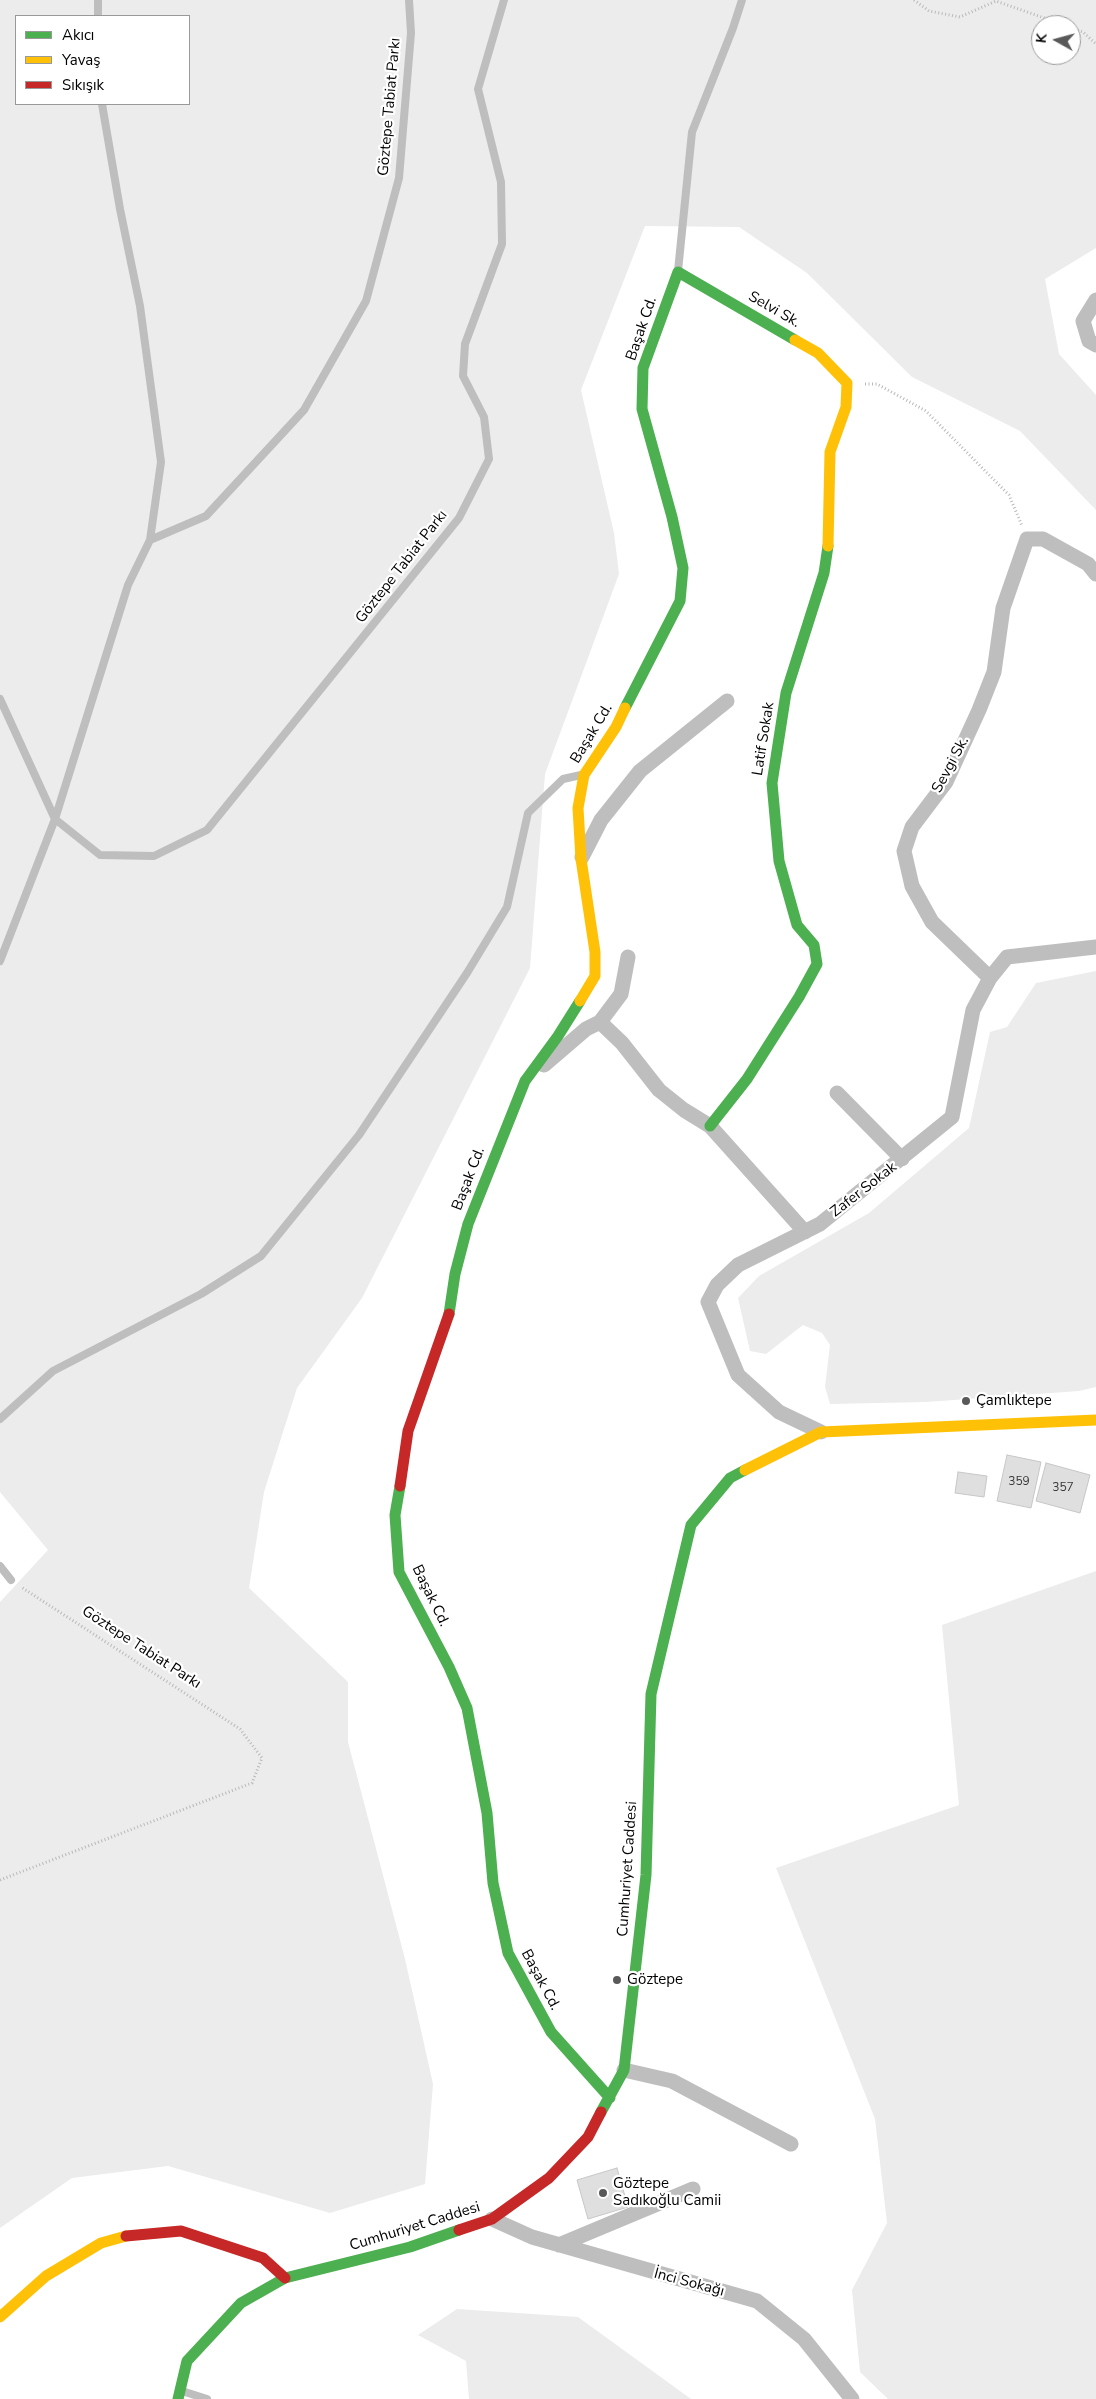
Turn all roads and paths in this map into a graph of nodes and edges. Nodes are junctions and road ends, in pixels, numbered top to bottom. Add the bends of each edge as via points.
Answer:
1 (98, 0) edge
2 (408, 0) edge
3 (504, 0) edge
4 (742, 0) edge
5 (914, 0) edge
6 (98, 15) edge
7 (1036, 15) edge
8 (1081, 31) edge
9 (1096, 44) edge
10 (102, 105) edge
11 (678, 272) junction
12 (1096, 300) edge
13 (1096, 345) edge
14 (847, 383) junction
15 (1027, 539) junction
16 (150, 540) junction
17 (1096, 574) edge
18 (0, 699) edge
19 (727, 701) dead end
20 (584, 775) junction
21 (55, 819) junction
22 (581, 859) junction
23 (1096, 947) edge
24 (628, 957) dead end
25 (0, 961) edge
26 (990, 978) junction
27 (600, 1022) junction
28 (525, 1080) junction
29 (837, 1094) dead end
30 (710, 1126) junction
31 (902, 1159) junction
32 (805, 1232) junction
33 (0, 1419) edge
34 (1096, 1420) edge
35 (821, 1432) junction
36 (0, 1566) edge
37 (11, 1580) joint
38 (0, 1880) edge
39 (624, 2070) junction
40 (610, 2098) junction
41 (791, 2144) dead end
42 (692, 2189) dead end
43 (492, 2219) junction
44 (559, 2245) junction
45 (285, 2278) junction
46 (0, 2317) edge
47 (179, 2394) edge
48 (207, 2399) edge
49 (852, 2399) edge

1 - 6 lane
2 - 16 lane, Göztepe Tabiat Parkı via 411,33 399,178 366,301 304,410 206,516
3 - 21 lane, Göztepe Tabiat Parkı via 478,89 501,182 502,244 465,344 463,376 484,416 489,459 459,518 206,830 154,856 100,855
4 - 11 lane via 692,132
5 - 7 path via 929,11 960,17 996,1
8 - 9 path
10 - 16 lane via 140,306 161,462
11 - 14 street, Selvi Sk. via 818,353
11 - 20 street, Başak Cd. via 644,368 642,408 683,568 680,601 616,727
12 - 13 street via 1083,321 1089,341
14 - 15 path via 877,384 926,411 1009,495
14 - 30 street, Latif Sokak via 846,407 830,452 828,545 824,572 786,693 772,783 779,862 797,926 814,945 817,964 800,997 747,1079
15 - 17 street via 1043,539 1088,564
15 - 26 street, Sevgi Sk. via 1003,608 994,672 946,782 912,827 904,851 912,886 932,922
16 - 21 lane via 128,585
18 - 21 lane, Göztepe Tabiat Parkı
19 - 22 street via 640,771 601,820
20 - 22 street, Başak Cd. via 578,808
20 - 33 lane via 563,780 528,813 507,907 359,1135 262,1256 201,1294 53,1371
21 - 25 lane
22 - 28 street, Başak Cd. via 595,952 595,976 558,1036
23 - 26 street, Zafer Sokak via 1007,957
24 - 27 street via 621,994
26 - 31 street, Zafer Sokak via 973,1010 952,1117
27 - 28 street via 586,1029
27 - 30 street via 622,1043 659,1090
28 - 40 street, Başak Cd. via 468,1224 455,1274 448,1320 408,1431 395,1516 399,1572 467,1708 487,1813 493,1883 508,1952 551,2032
29 - 31 street
30 - 32 street
31 - 32 street, Zafer Sokak via 820,1224
32 - 35 street, Zafer Sokak via 738,1265 716,1284 708,1302 738,1375 779,1412
34 - 35 street, Cumhuriyet Caddesi
35 - 39 street, Cumhuriyet Caddesi via 730,1478 691,1525 651,1694 646,1875
36 - 37 lane
37 - 38 path, Göztepe Tabiat Parkı via 240,1729 262,1758 252,1783
39 - 40 street, Cumhuriyet Caddesi
39 - 41 street via 672,2081
40 - 43 street, Cumhuriyet Caddesi via 588,2138 549,2178
42 - 44 street
43 - 44 street, İnci Sokağı
43 - 45 street, Cumhuriyet Caddesi via 410,2247
44 - 49 street, İnci Sokağı via 757,2301 804,2340
45 - 46 street via 263,2258 181,2231 132,2234 101,2243 46,2276
45 - 47 street, Cumhuriyet Caddesi via 241,2303 187,2361
47 - 48 lane

